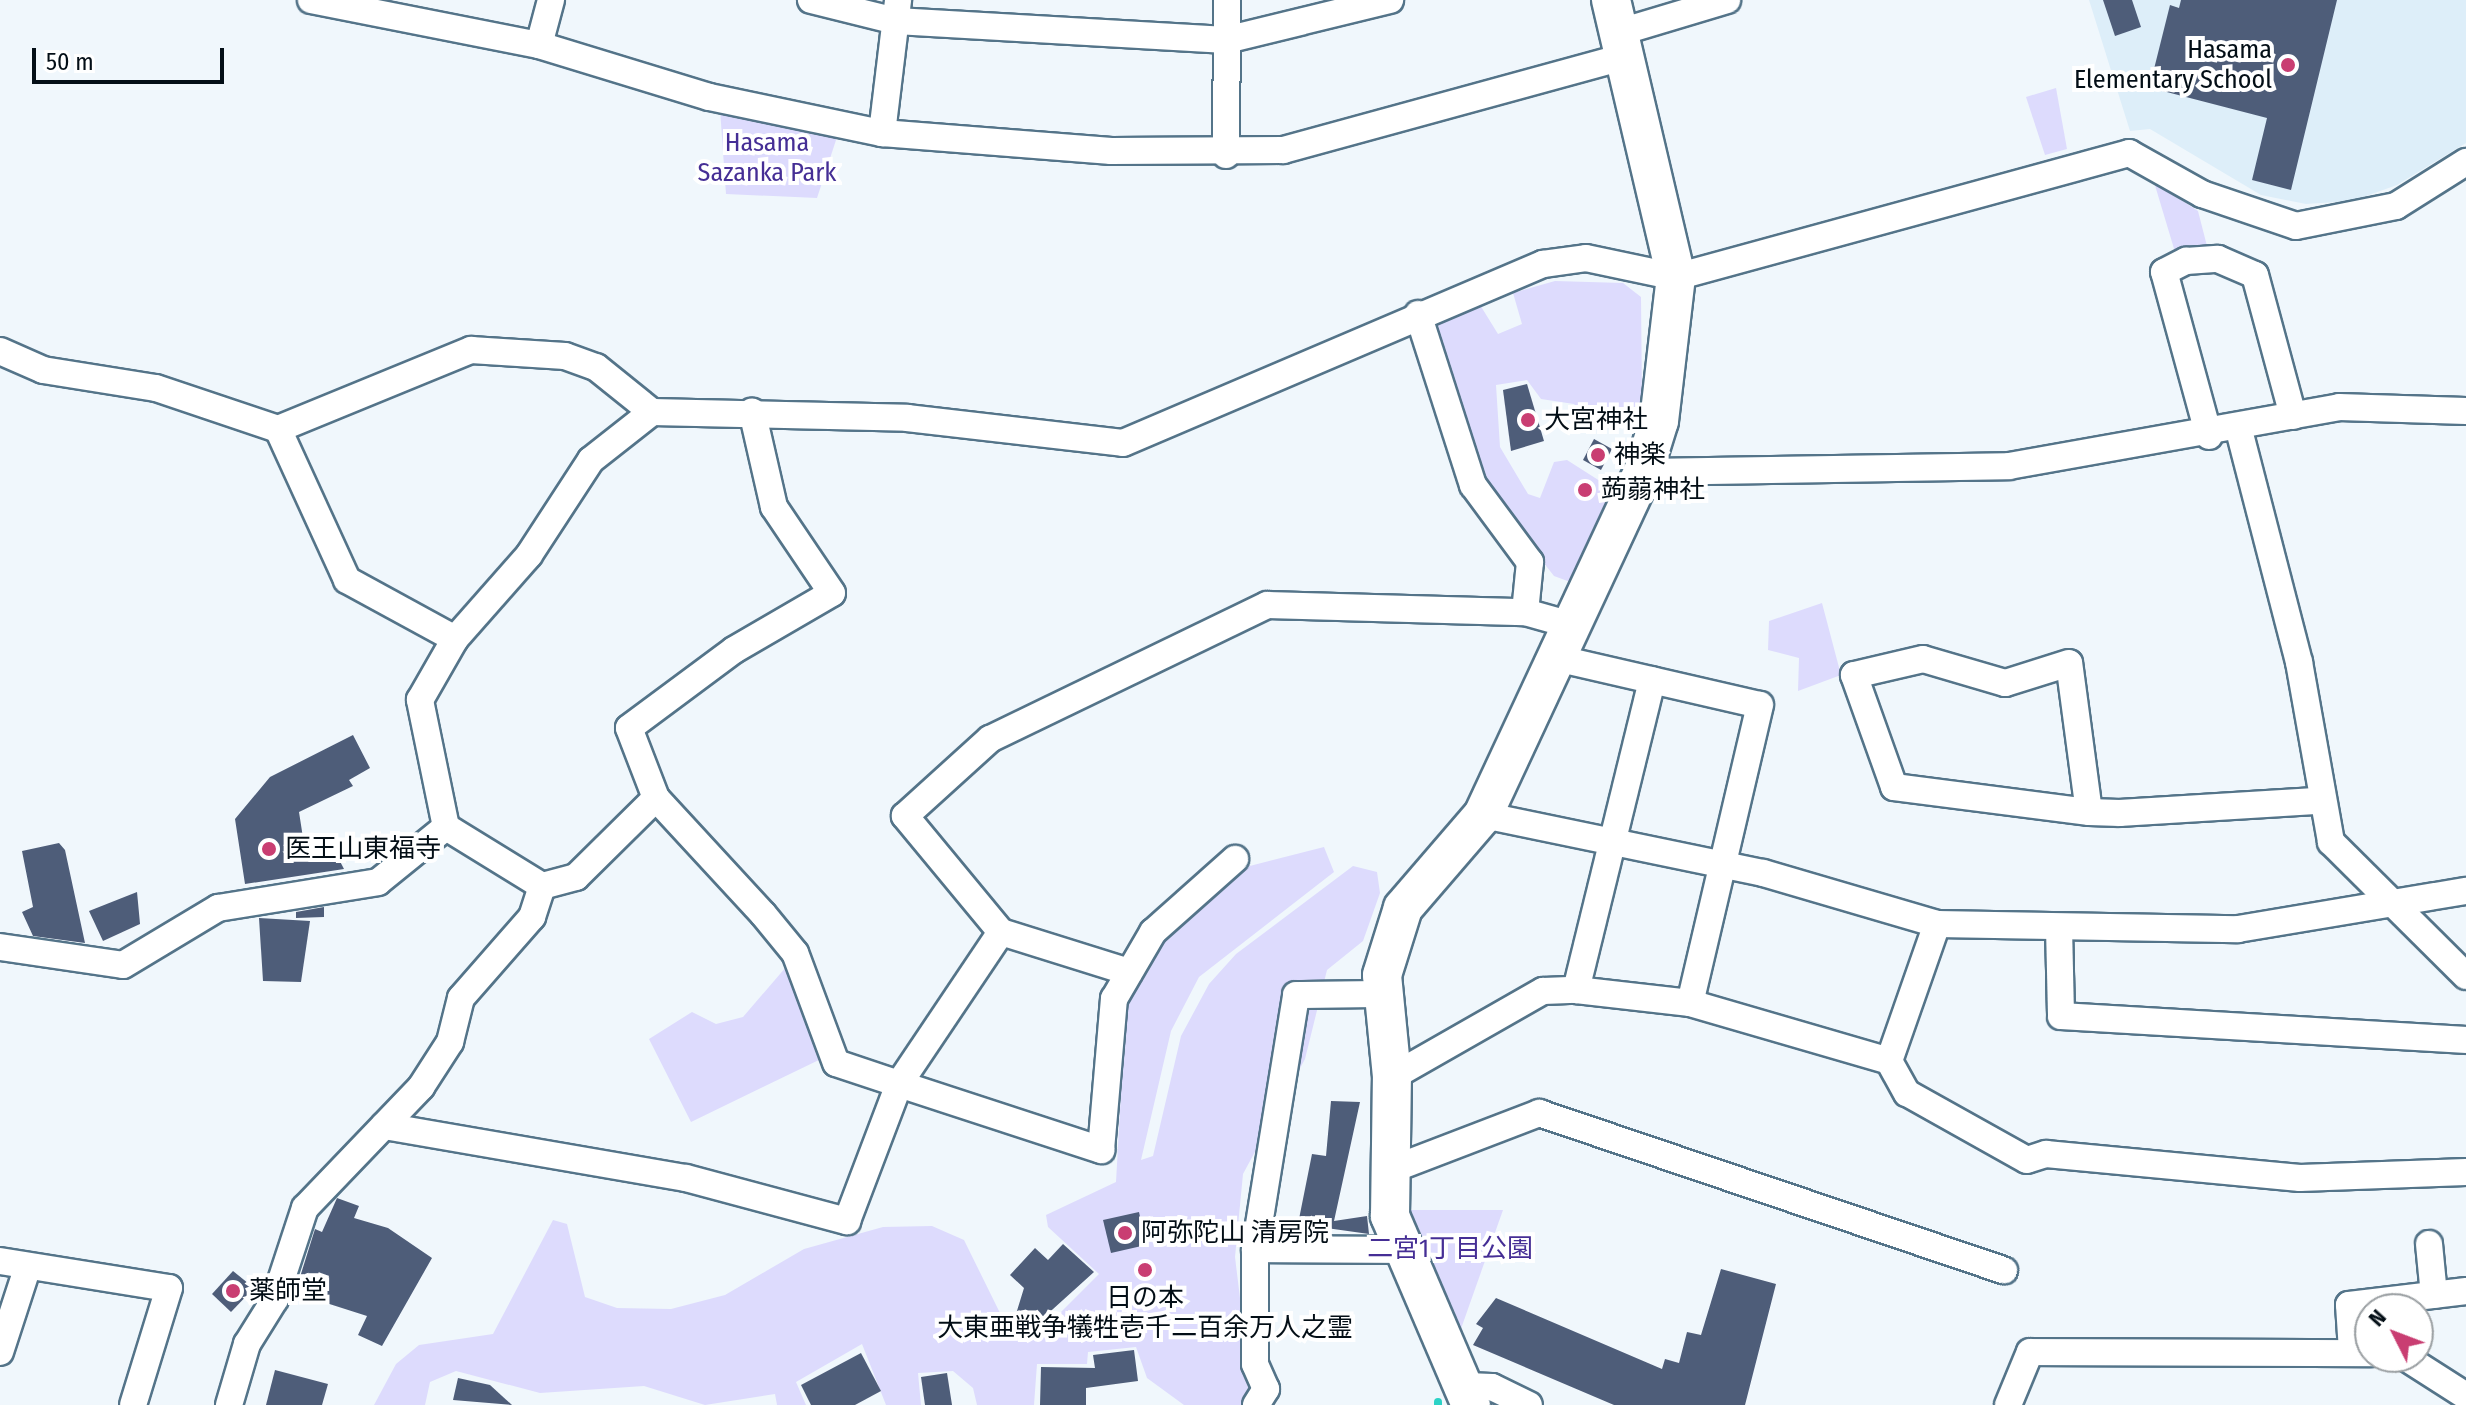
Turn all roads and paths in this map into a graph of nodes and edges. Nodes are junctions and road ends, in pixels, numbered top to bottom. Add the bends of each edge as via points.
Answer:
1 (311, 0) edge
2 (551, 0) edge
3 (811, 0) edge
4 (1227, 0) edge
5 (1390, 0) edge
6 (1727, 0) edge
7 (897, 10) edge
8 (1617, 30) edge
9 (1226, 40) junction
10 (539, 45) junction
11 (882, 133) junction
12 (1226, 155) junction
13 (2466, 162) edge
14 (1676, 277) junction
15 (1418, 314) junction
16 (0, 351) edge
17 (752, 411) junction
18 (2466, 411) edge
19 (652, 412) junction
20 (2293, 416) junction
21 (278, 429) junction
22 (2239, 430) junction
23 (2209, 436) junction
24 (1643, 472) junction
25 (1525, 612) junction
26 (455, 639) junction
27 (1564, 642) junction
28 (1652, 680) junction
29 (656, 798) junction
30 (2319, 801) junction
31 (2089, 812) junction
32 (1483, 815) junction
33 (446, 827) junction
34 (1607, 844) junction
35 (1235, 859) dead end
36 (1725, 865) junction
37 (542, 886) junction
38 (2466, 891) edge
39 (2395, 904) junction
40 (1937, 924) junction
41 (2059, 927) junction
42 (1001, 932) junction
43 (0, 947) edge
44 (1129, 972) junction
45 (2466, 976) edge
46 (1576, 990) junction
47 (1383, 994) junction
48 (1690, 1003) junction
49 (2466, 1040) edge
50 (1889, 1061) junction
51 (1392, 1077) junction
52 (899, 1084) junction
53 (384, 1126) junction
54 (1388, 1171) junction
55 (2466, 1172) edge
56 (2429, 1244) dead end
57 (1255, 1249) junction
58 (1398, 1250) junction
59 (0, 1261) edge
60 (28, 1266) junction
61 (2004, 1270) dead end
62 (2466, 1291) edge
63 (2434, 1293) edge
64 (2434, 1295) edge
65 (2354, 1304) edge
66 (2354, 1325) edge
67 (0, 1352) edge
68 (2354, 1352) edge
69 (2430, 1373) edge
70 (1468, 1395) edge
71 (2466, 1396) edge
72 (133, 1405) edge
73 (229, 1405) edge
74 (1256, 1405) edge
75 (1529, 1405) edge
76 (2008, 1405) edge

1 - 10 street
2 - 10 street
3 - 7 street
4 - 9 street
5 - 9 street
6 - 8 street
7 - 9 street
7 - 11 street
8 - 12 street via 1283,150
8 - 14 street
9 - 12 street
10 - 11 street via 709,97
11 - 12 street
13 - 14 street via 2396,206 2296,226 2202,194 2129,153
14 - 15 street via 1586,258 1498,278
14 - 24 street via 1659,421
15 - 17 street via 1123,443 907,418
15 - 25 street via 1473,485 1530,562
16 - 21 street via 43,370 156,388
17 - 19 street
17 - 29 street via 774,507 832,593 734,650 629,728
18 - 20 street via 2339,407
19 - 21 street via 596,367 565,356 471,350
19 - 26 street via 591,460 529,555
20 - 22 street
20 - 23 street via 2255,275 2218,259 2186,261 2164,272
21 - 26 street via 347,580
22 - 23 street
22 - 30 street via 2299,662
23 - 24 street via 2009,466
24 - 27 street
25 - 27 street
25 - 42 street via 1267,605 990,739 905,816
26 - 33 street via 420,700
27 - 28 street
27 - 32 street
28 - 34 street
28 - 36 street via 1760,705
29 - 37 street via 576,877
29 - 52 street via 795,953 836,1063
30 - 31 street
30 - 39 street via 2331,842
31 - 31 street via 2069,663 2005,683 1923,659 1854,675 1894,787
32 - 34 street
32 - 47 street via 1403,908 1386,947
33 - 37 street
33 - 43 street via 378,882 218,908 123,965
34 - 36 street
34 - 46 street
35 - 44 street via 1153,932
36 - 40 street
36 - 48 street
37 - 53 street via 532,917 461,998 450,1042 421,1087
38 - 39 street
39 - 41 street via 2238,929
39 - 45 street
40 - 41 street
40 - 50 street
41 - 49 street via 2061,1016
42 - 44 street
42 - 52 street
44 - 52 street via 1114,999 1101,1150
46 - 48 street
46 - 51 street via 1536,995
47 - 51 street
47 - 57 street via 1296,995
48 - 50 street
50 - 55 street via 1907,1093 2027,1160 2046,1154 2300,1178
51 - 54 street
52 - 53 street via 847,1221 686,1178
53 - 73 street via 305,1208
54 - 58 street
54 - 61 street via 1539,1113
56 - 63 street
57 - 58 street
57 - 74 street via 1255,1364 1266,1389
58 - 70 street
59 - 60 street
60 - 67 street
60 - 72 street via 169,1288
62 - 64 street
65 - 66 street via 2349,1305
68 - 76 street via 2030,1352
69 - 71 street
70 - 75 street via 1492,1387

